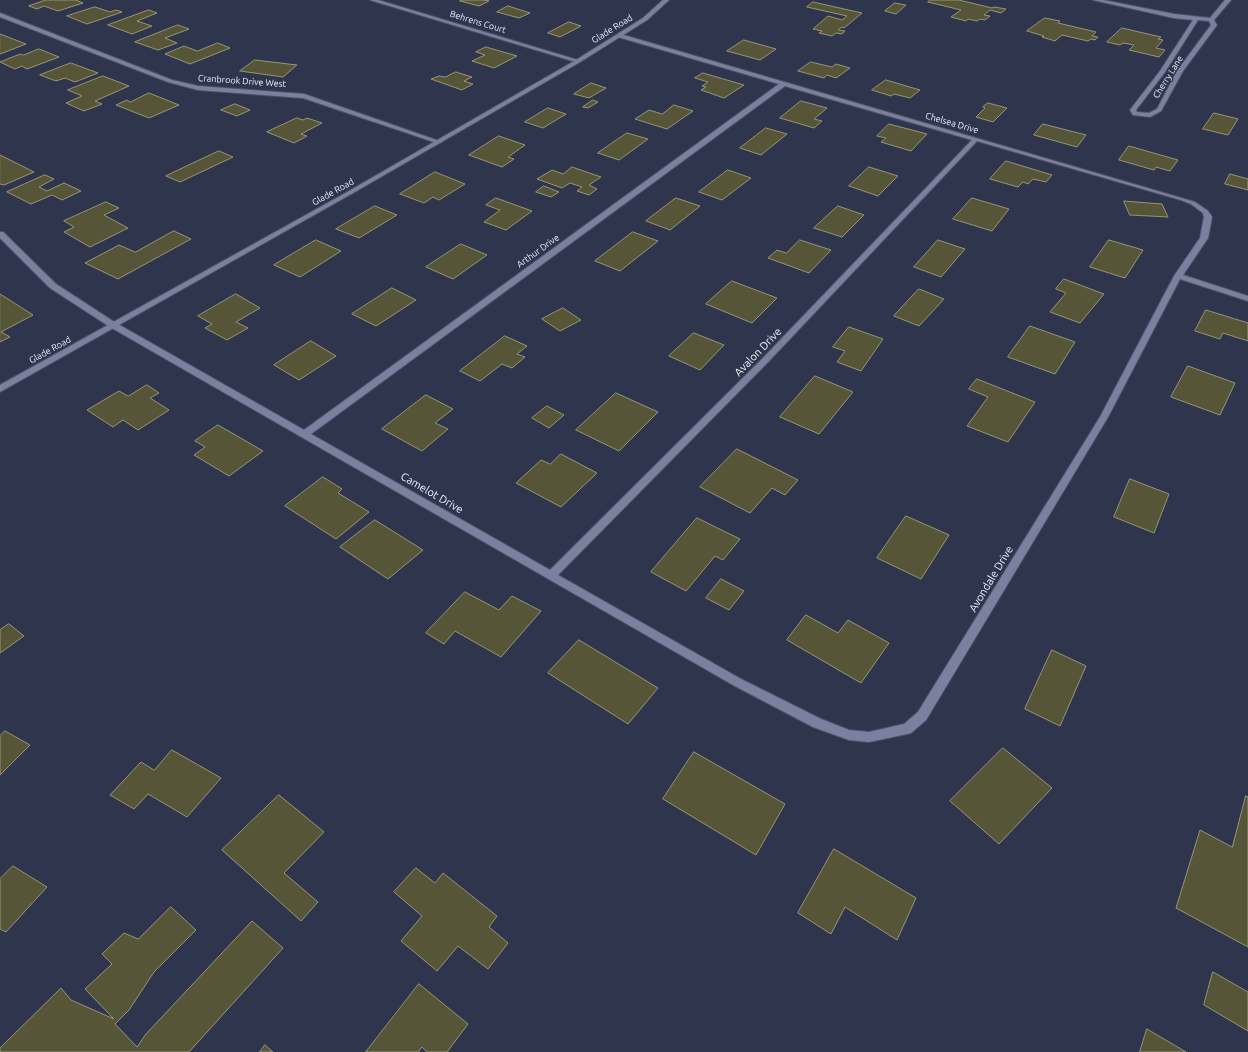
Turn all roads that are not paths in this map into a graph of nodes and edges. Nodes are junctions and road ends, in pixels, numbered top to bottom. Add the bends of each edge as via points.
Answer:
1 (373, 0) edge
2 (666, 0) edge
3 (1096, 0) edge
4 (1228, 0) edge
5 (0, 15) edge
6 (1196, 19) junction
7 (1211, 20) junction
8 (620, 36) junction
9 (578, 61) junction
10 (783, 84) junction
11 (975, 140) junction
12 (439, 142) junction
13 (0, 234) edge
14 (1178, 276) junction
15 (1248, 299) edge
16 (113, 325) junction
17 (0, 389) edge
18 (305, 434) junction
19 (551, 575) junction
20 (738, 682) joint

1 - 9 street, Behrens Court
2 - 8 street, Glade Road via 645,19
3 - 6 street
4 - 7 street
5 - 12 street, Cranbrook Drive West via 170,81 198,88 304,96
6 - 7 street
6 - 7 street, Cherry Lane via 1195,26 1133,110 1135,114 1150,115 1159,110 1207,28 1214,25
8 - 9 street, Glade Road
8 - 10 street, Chelsea Drive
9 - 12 street, Glade Road
10 - 11 street, Chelsea Drive
10 - 18 street, Arthur Drive
11 - 14 street, Chelsea Drive via 1193,203 1206,212 1208,217 1204,238
11 - 19 street, Avalon Drive via 657,472
12 - 16 street, Glade Road
13 - 16 street, Camelot Drive via 53,286
14 - 15 street
14 - 20 street, Avondale Drive via 1104,417 922,716 906,729 869,737 848,736
16 - 17 street, Glade Road
16 - 18 street, Camelot Drive
18 - 19 street, Camelot Drive
19 - 20 street, Camelot Drive

